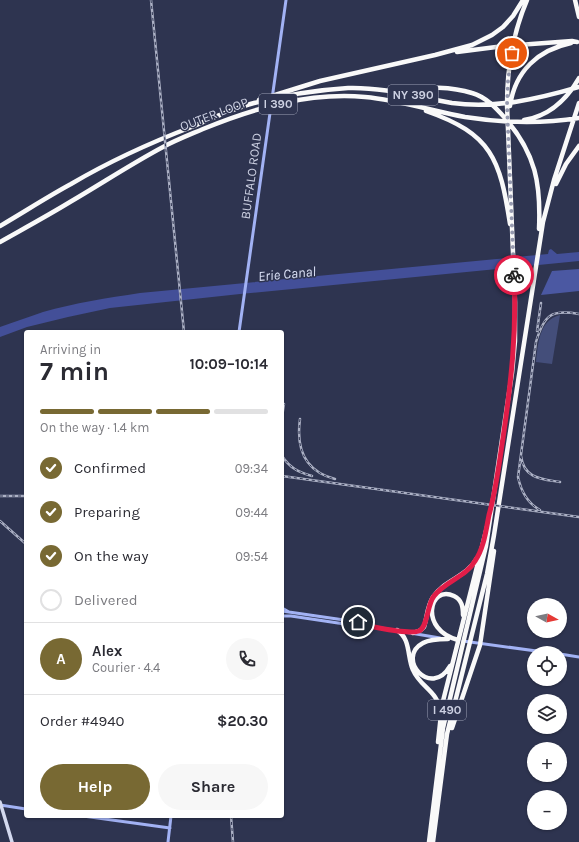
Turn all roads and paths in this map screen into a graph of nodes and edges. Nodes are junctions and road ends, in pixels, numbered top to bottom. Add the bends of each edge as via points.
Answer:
1 (286, 0) edge
2 (523, 0) edge
3 (527, 0) edge
4 (575, 0) edge
5 (579, 17) edge
6 (578, 41) edge
7 (435, 55) junction
8 (579, 78) edge
9 (579, 87) edge
10 (380, 90) junction
11 (254, 103) junction
12 (579, 103) edge
13 (272, 105) junction
14 (409, 105) junction
15 (508, 105) junction
16 (579, 118) edge
17 (526, 121) junction
18 (579, 146) edge
19 (545, 216) junction
20 (0, 226) edge
21 (0, 242) edge
22 (538, 247) junction
23 (513, 249) junction
24 (240, 330) edge
25 (494, 495) junction
26 (500, 500) junction
27 (482, 545) junction
28 (284, 611) edge
29 (284, 616) edge
30 (363, 625) junction
31 (397, 630) junction
32 (464, 631) junction
33 (413, 633) junction
34 (448, 639) junction
35 (458, 640) junction
36 (480, 643) junction
37 (456, 649) junction
38 (527, 650) edge
39 (567, 655) edge
40 (579, 657) edge
41 (440, 719) junction
42 (439, 772) junction
43 (437, 793) junction
44 (0, 804) edge
45 (24, 809) edge
46 (98, 818) edge
47 (171, 818) edge
48 (170, 828) junction
49 (12, 842) edge
50 (168, 842) edge
51 (429, 842) edge
52 (433, 842) edge

1 - 13 main road, BUFFALO ROAD
2 - 7 highway via 508,21 492,35 472,45
3 - 15 highway via 514,39 508,81
4 - 5 highway
6 - 7 highway
6 - 15 highway via 548,50 530,63 516,83
7 - 11 highway via 320,81
8 - 17 highway via 554,108
9 - 10 highway, OUTER LOOP / NY 390 via 534,100 502,104 452,103
10 - 11 highway, OUTER LOOP / I 390 via 328,90
10 - 22 highway via 431,88 464,91 482,97 499,111 522,140 535,170 540,206
11 - 20 highway, OUTER LOOP / I 390 via 177,132 124,157 72,183
12 - 19 highway, I 490
13 - 14 highway, OUTER LOOP / I 390 via 342,96 384,99
13 - 21 highway, OUTER LOOP / I 390 via 168,144
13 - 24 main road, BUFFALO ROAD
14 - 17 highway, OUTER LOOP / I 390 via 465,117
14 - 23 highway via 448,119 475,136 489,151 503,182
15 - 23 highway, I 490
16 - 17 highway
18 - 19 highway via 561,173
19 - 22 highway, I 490
22 - 26 highway, I 490
23 - 25 highway, I 490 via 513,369
25 - 27 highway
25 - 32 highway, I 490 via 485,554
26 - 36 highway
26 - 42 highway, I 490 via 490,558
27 - 32 highway
27 - 33 highway via 470,568 434,595 424,627
28 - 30 main road via 358,622
29 - 30 main road
30 - 31 main road
31 - 33 main road
31 - 41 highway via 406,640 415,674 438,701
32 - 35 highway via 461,602 450,595 439,597 432,607 434,623 443,633
32 - 37 highway
32 - 42 highway, I 490 via 462,650 444,720
33 - 34 main road
34 - 35 main road
34 - 37 highway via 427,642 417,648 413,661 418,672 429,678 441,676 450,667
35 - 36 main road
36 - 38 main road
36 - 42 highway
37 - 41 highway
39 - 40 main road
41 - 42 highway
42 - 43 highway, I 490
43 - 51 highway, I 490
43 - 52 highway, I 490
44 - 45 main road
44 - 49 main road
46 - 48 main road
47 - 48 main road
48 - 50 main road

